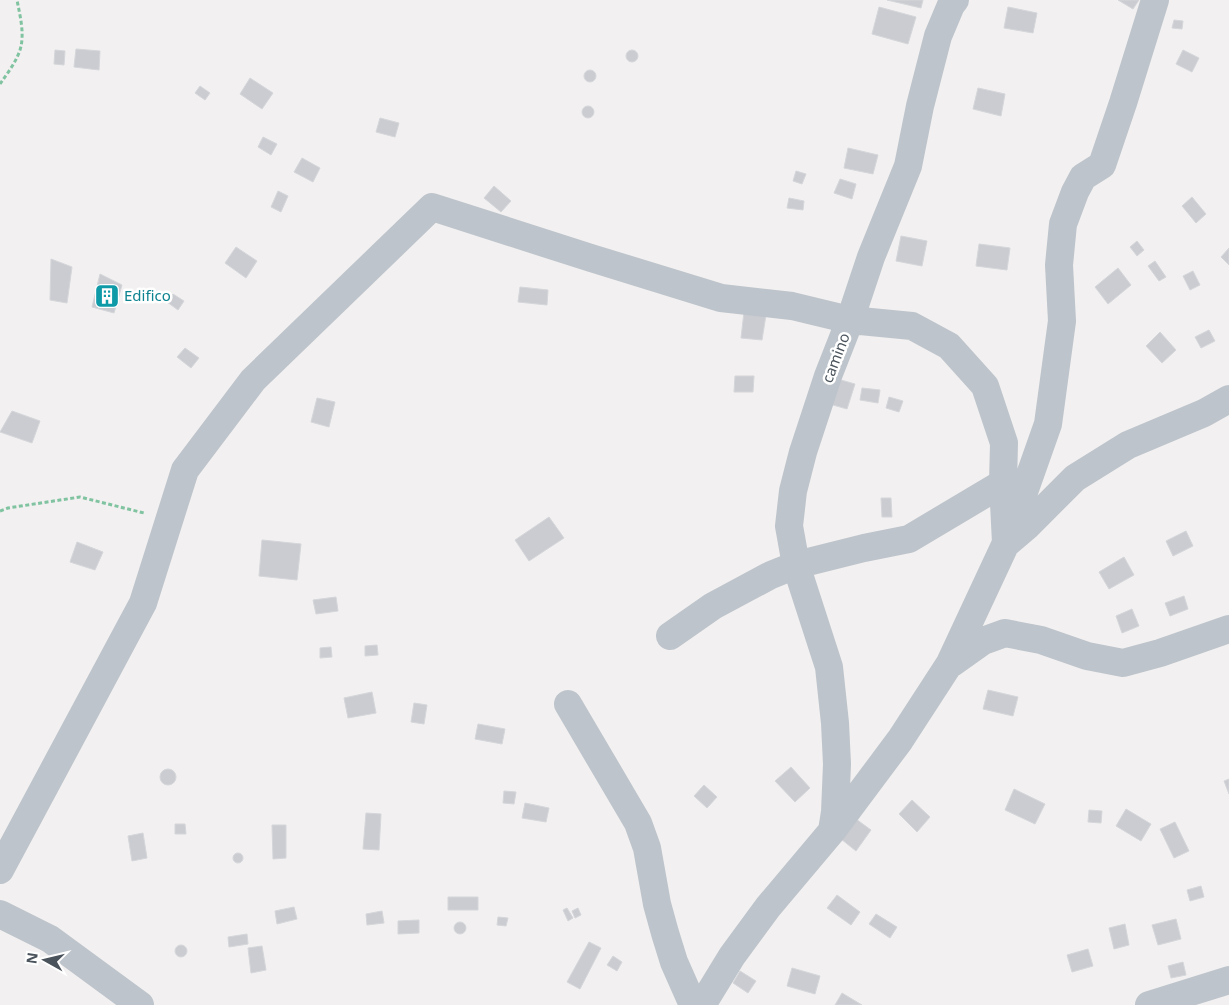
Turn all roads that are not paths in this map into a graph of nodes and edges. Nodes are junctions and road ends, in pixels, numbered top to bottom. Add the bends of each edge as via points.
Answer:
1 (955, 0) edge
2 (1154, 0) edge
3 (850, 320) junction
4 (1229, 399) edge
5 (1003, 483) junction
6 (1006, 544) junction
7 (796, 565) junction
8 (1229, 629) edge
9 (670, 636) dead end
10 (950, 663) junction
11 (568, 704) dead end
12 (832, 832) junction
13 (0, 870) edge
14 (0, 914) edge
15 (1229, 980) edge
16 (140, 1005) edge
17 (693, 1005) edge
18 (702, 1005) edge
19 (1149, 1005) edge

1 - 3 street, camino via 938,36 908,166 871,257
2 - 6 street via 1102,165 1083,177 1063,224 1060,264 1062,321 1048,424
3 - 5 street via 912,326 949,346 986,386 1004,444
3 - 7 street, camino via 828,376 793,491 790,526
3 - 13 street via 792,306 722,298 432,207 253,380 185,470 143,603
4 - 6 street via 1128,446 1075,478
5 - 6 street
5 - 7 street via 909,540
6 - 10 street
7 - 9 street via 713,606
7 - 12 street, camino via 829,667 837,764
8 - 10 street via 1123,663 1005,633 983,641
10 - 12 street via 900,740
11 - 17 street via 638,823 647,848 665,933
12 - 18 street via 768,907
14 - 16 street via 50,939
15 - 19 street

